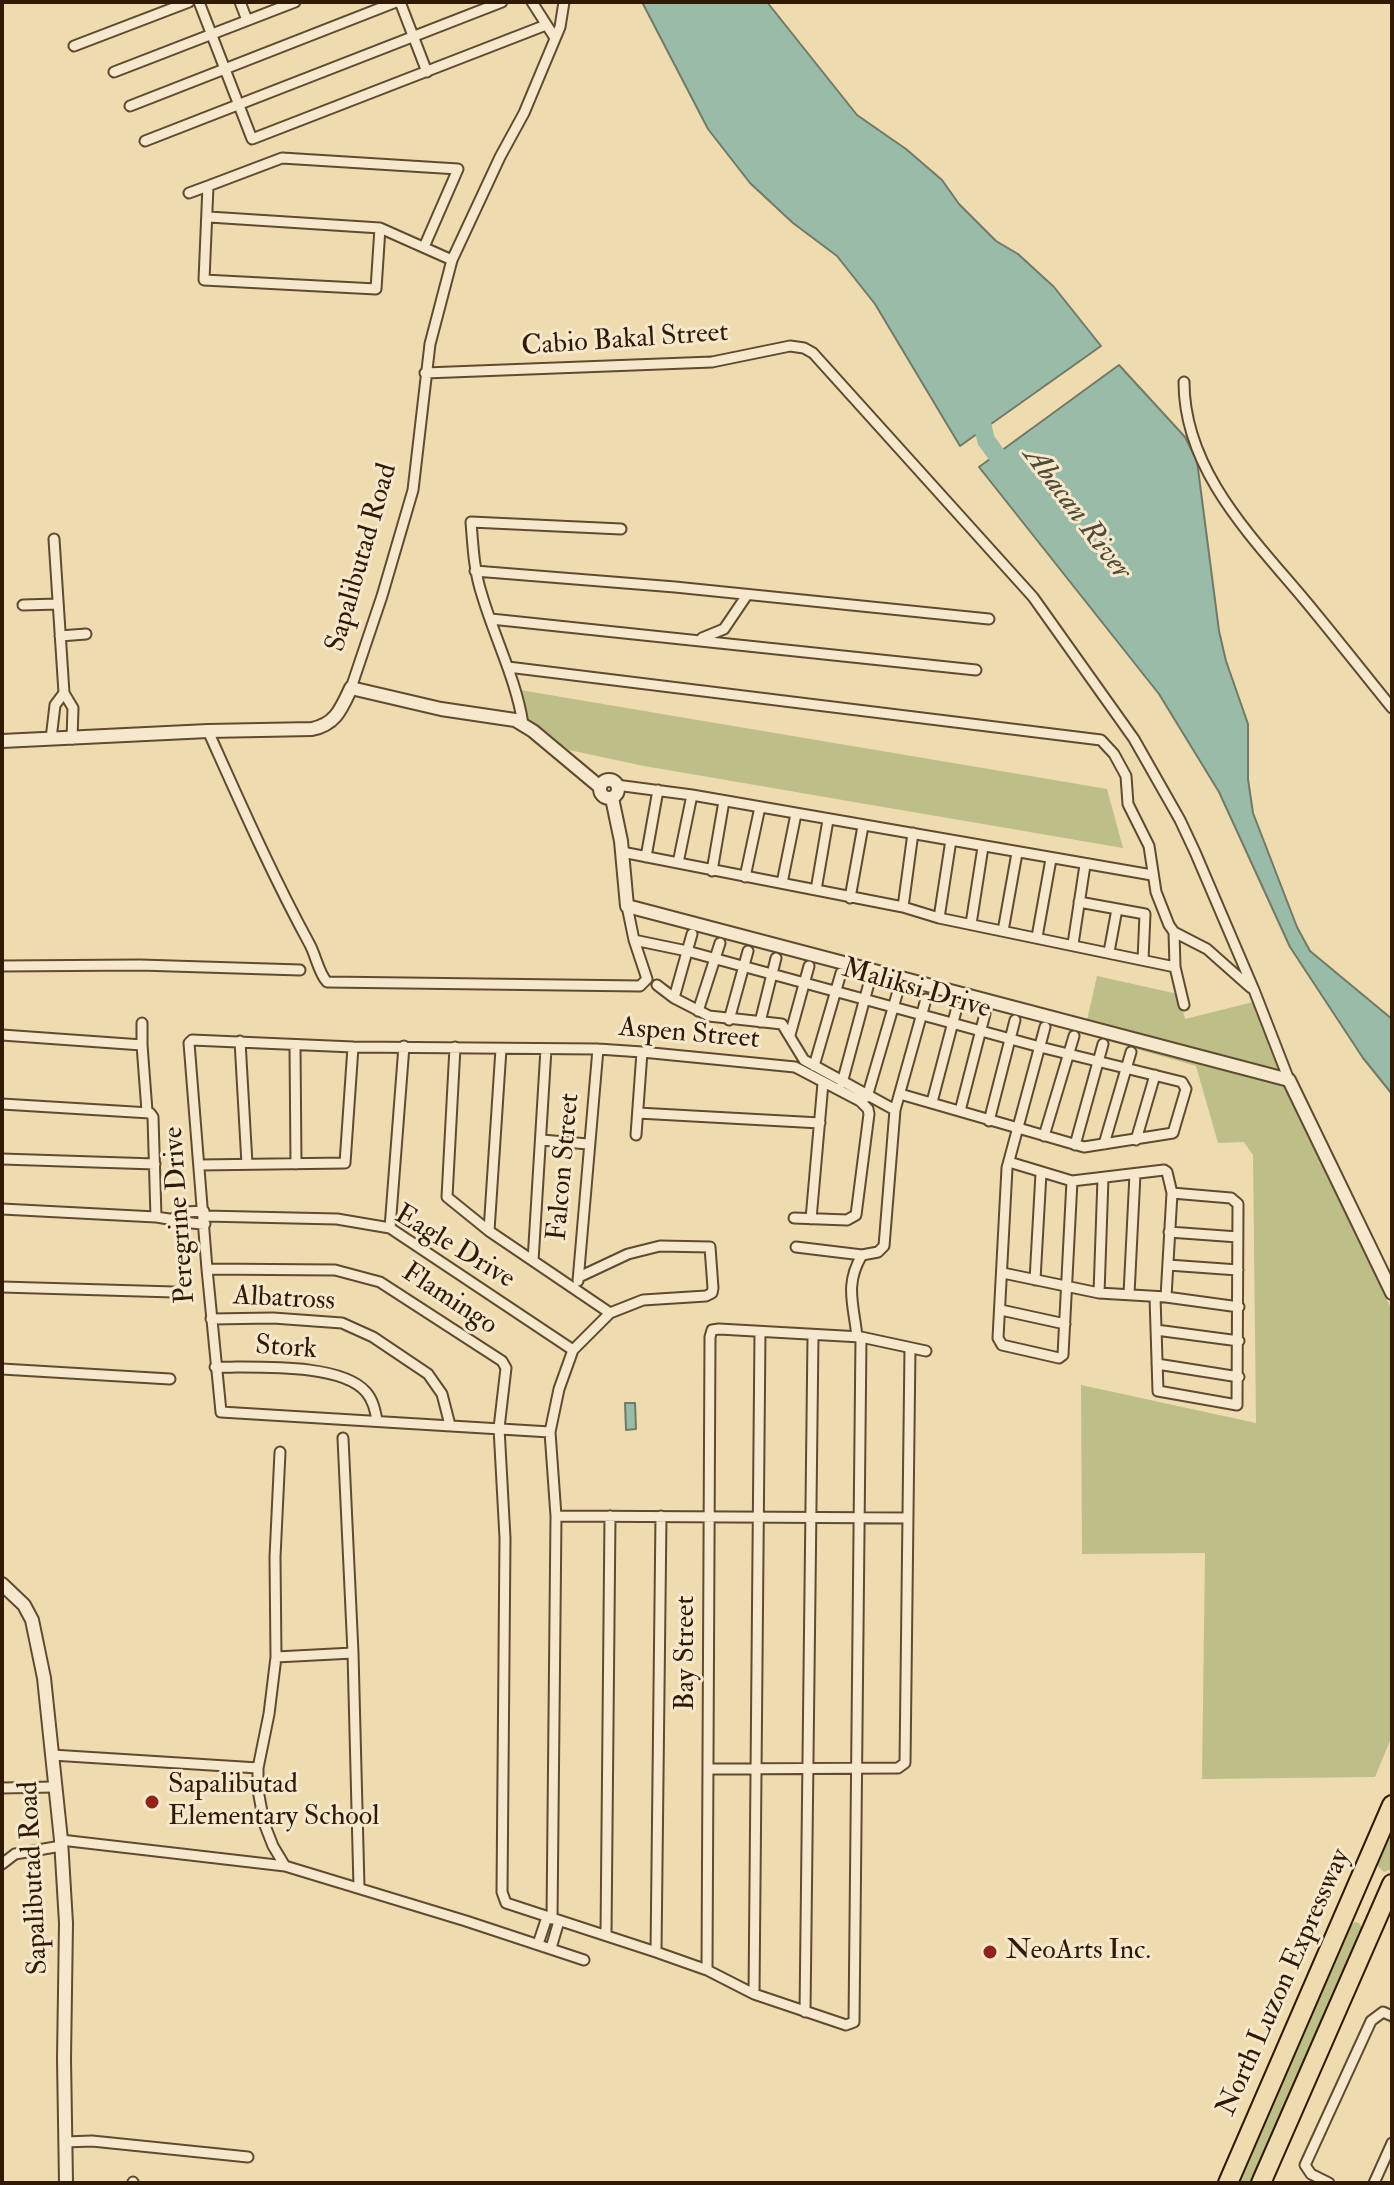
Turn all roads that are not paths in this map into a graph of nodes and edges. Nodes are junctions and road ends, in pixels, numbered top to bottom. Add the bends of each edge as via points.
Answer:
1 (189, 2) edge
2 (199, 2) edge
3 (240, 2) edge
4 (295, 2) edge
5 (398, 2) edge
6 (502, 2) edge
7 (532, 2) edge
8 (564, 2) edge
9 (281, 4) edge
10 (247, 20) junction
11 (546, 25) junction
12 (211, 34) junction
13 (413, 36) junction
14 (555, 38) junction
15 (74, 46) dead end
16 (225, 69) junction
17 (114, 72) dead end
18 (427, 72) junction
19 (239, 104) junction
20 (130, 106) dead end
21 (145, 141) dead end
22 (208, 186) junction
23 (189, 193) dead end
24 (209, 217) junction
25 (380, 228) junction
26 (424, 247) junction
27 (452, 260) junction
28 (425, 373) junction
29 (1184, 382) dead end
30 (621, 529) dead end
31 (54, 539) dead end
32 (475, 571) junction
33 (747, 595) junction
34 (58, 604) junction
35 (23, 605) dead end
36 (491, 619) junction
37 (989, 619) dead end
38 (86, 634) dead end
39 (60, 636) junction
40 (696, 639) junction
41 (508, 667) junction
42 (976, 670) dead end
43 (351, 688) junction
44 (64, 693) junction
45 (1392, 708) edge
46 (523, 724) junction
47 (208, 731) junction
48 (51, 739) junction
49 (72, 739) junction
50 (2, 741) edge
51 (658, 790) junction
52 (614, 791) junction
53 (692, 795) junction
54 (724, 801) junction
55 (760, 807) junction
56 (796, 814) junction
57 (828, 820) junction
58 (863, 826) junction
59 (913, 833) junction
60 (951, 840) junction
61 (983, 847) junction
62 (622, 852) junction
63 (1017, 853) junction
64 (646, 857) junction
65 (1051, 859) junction
66 (678, 863) junction
67 (1085, 865) junction
68 (712, 871) junction
69 (1152, 875) junction
70 (745, 877) junction
71 (782, 883) junction
72 (816, 890) junction
73 (850, 898) junction
74 (1079, 902) junction
75 (627, 906) junction
76 (903, 907) junction
77 (1117, 909) junction
78 (939, 918) junction
79 (971, 924) junction
80 (1003, 931) junction
81 (1174, 932) junction
82 (692, 934) dead end
83 (1037, 937) junction
84 (634, 940) junction
85 (720, 943) dead end
86 (1073, 944) junction
87 (687, 951) junction
88 (748, 951) dead end
89 (1109, 952) junction
90 (776, 958) dead end
91 (715, 959) junction
92 (1143, 960) junction
93 (2, 966) edge
94 (743, 966) junction
95 (809, 966) dead end
96 (1175, 967) junction
97 (300, 970) dead end
98 (841, 973) dead end
99 (772, 974) junction
100 (804, 982) junction
101 (869, 983) dead end
102 (657, 985) dead end
103 (1254, 990) junction
104 (836, 991) junction
105 (898, 991) dead end
106 (674, 998) junction
107 (865, 999) junction
108 (926, 999) dead end
109 (1184, 1005) dead end
110 (894, 1007) junction
111 (957, 1007) dead end
112 (698, 1011) junction
113 (921, 1014) junction
114 (985, 1014) dead end
115 (729, 1020) junction
116 (1015, 1020) dead end
117 (760, 1022) junction
118 (142, 1023) dead end
119 (953, 1023) junction
120 (1045, 1027) dead end
121 (981, 1031) junction
122 (2, 1035) edge
123 (790, 1035) junction
124 (1074, 1036) dead end
125 (1010, 1039) junction
126 (240, 1041) junction
127 (1103, 1044) dead end
128 (142, 1045) junction
129 (295, 1045) junction
130 (404, 1046) junction
131 (353, 1047) junction
132 (455, 1047) junction
133 (1040, 1047) junction
134 (501, 1049) junction
135 (546, 1049) junction
136 (598, 1049) junction
137 (642, 1052) junction
138 (1131, 1052) dead end
139 (1069, 1054) junction
140 (1098, 1062) junction
141 (814, 1066) junction
142 (1126, 1068) junction
143 (1155, 1075) junction
144 (1289, 1080) junction
145 (823, 1083) junction
146 (842, 1083) junction
147 (900, 1094) junction
148 (867, 1097) junction
149 (932, 1102) junction
150 (2, 1104) edge
151 (895, 1110) junction
152 (147, 1111) junction
153 (960, 1111) junction
154 (638, 1113) junction
155 (989, 1121) junction
156 (820, 1123) junction
157 (1018, 1129) junction
158 (636, 1135) dead end
159 (1044, 1136) junction
160 (542, 1140) junction
161 (1136, 1140) junction
162 (588, 1144) junction
163 (1104, 1144) junction
164 (1075, 1145) junction
165 (2, 1159) edge
166 (1009, 1162) junction
167 (155, 1164) junction
168 (247, 1164) junction
169 (296, 1164) junction
170 (200, 1165) junction
171 (1041, 1173) junction
172 (1135, 1174) junction
173 (1103, 1178) junction
174 (1072, 1181) junction
175 (1172, 1193) junction
176 (2, 1209) edge
177 (156, 1217) junction
178 (204, 1217) junction
179 (794, 1218) dead end
180 (811, 1219) junction
181 (390, 1228) junction
182 (489, 1231) junction
183 (1169, 1232) junction
184 (1238, 1237) junction
185 (796, 1247) dead end
186 (862, 1255) junction
187 (533, 1261) junction
188 (1168, 1265) junction
189 (207, 1269) junction
190 (1238, 1270) junction
191 (1003, 1273) junction
192 (579, 1277) junction
193 (1035, 1280) junction
194 (2, 1287) edge
195 (1067, 1287) junction
196 (576, 1288) junction
197 (174, 1292) dead end
198 (1099, 1293) junction
199 (1392, 1293) edge
200 (1129, 1294) junction
201 (1161, 1297) junction
202 (1239, 1307) junction
203 (1001, 1310) junction
204 (610, 1313) junction
205 (211, 1319) junction
206 (1065, 1324) junction
207 (1156, 1330) junction
208 (760, 1332) junction
209 (813, 1336) junction
210 (859, 1337) junction
211 (1239, 1341) junction
212 (910, 1348) junction
213 (573, 1350) junction
214 (926, 1351) dead end
215 (1157, 1364) junction
216 (215, 1367) junction
217 (2, 1369) edge
218 (1239, 1377) junction
219 (170, 1379) dead end
220 (377, 1420) junction
221 (450, 1425) junction
222 (499, 1428) junction
223 (550, 1432) junction
224 (343, 1438) dead end
225 (280, 1452) dead end
226 (556, 1516) junction
227 (610, 1516) junction
228 (661, 1516) junction
229 (710, 1517) junction
230 (758, 1517) junction
231 (812, 1517) junction
232 (860, 1518) junction
233 (908, 1518) junction
234 (2, 1584) edge
235 (353, 1653) junction
236 (276, 1657) junction
237 (52, 1755) junction
238 (258, 1768) junction
239 (708, 1769) junction
240 (756, 1769) junction
241 (806, 1769) junction
242 (856, 1769) junction
243 (55, 1787) junction
244 (2, 1788) edge
245 (1392, 1805) edge
246 (61, 1843) junction
247 (2, 1864) edge
248 (285, 1866) junction
249 (1392, 1884) edge
250 (359, 1887) junction
251 (553, 1919) junction
252 (606, 1934) junction
253 (538, 1944) junction
254 (551, 1948) junction
255 (656, 1952) junction
256 (584, 1960) dead end
257 (707, 1970) junction
258 (754, 1994) junction
259 (805, 2012) junction
260 (1392, 2016) edge
261 (65, 2142) junction
262 (1392, 2143) edge
263 (248, 2157) dead end
264 (66, 2183) edge
265 (1228, 2183) edge
266 (1261, 2183) edge
267 (1329, 2183) edge
268 (1374, 2183) edge

1 - 15 street
2 - 12 street
3 - 10 street
4 - 9 street
5 - 13 street
5 - 16 street
6 - 13 street
7 - 11 street
8 - 14 street, Sapalibutad Road
9 - 10 street
10 - 12 street
11 - 14 street
11 - 18 street
12 - 16 street
12 - 17 street
13 - 18 street
13 - 19 street
14 - 27 street, Sapalibutad Road
16 - 19 street
16 - 20 street
18 - 19 street via 252,139
19 - 21 street
22 - 23 street
22 - 24 street
22 - 26 street via 282,158 458,169
24 - 25 street
24 - 25 street via 204,280 376,289
25 - 26 street
26 - 27 street
27 - 28 street, Sapalibutad Road
28 - 43 street, Sapalibutad Road via 413,490
28 - 103 street, Cabio Bakal Street via 712,362 790,346 823,361 1033,597 1134,739 1180,820
29 - 45 street via 1184,409 1213,482
30 - 32 street via 471,522
31 - 34 street
32 - 33 street
32 - 36 street
33 - 37 street
33 - 40 street via 724,629
34 - 35 street
34 - 39 street
36 - 40 street
36 - 41 street
38 - 39 street
39 - 44 street
40 - 42 street
41 - 46 street
41 - 69 street via 1101,740 1126,776 1128,804 1149,846
43 - 46 street
43 - 47 street, Sapalibutad Road via 328,725
44 - 48 street via 55,705
44 - 49 street via 73,708
46 - 52 street via 600,787 609,780
47 - 49 street, Sapalibutad Road
47 - 84 street via 327,982 640,986 647,979
48 - 49 street, Sapalibutad Road
48 - 50 street, Sapalibutad Road
51 - 52 street
51 - 53 street
51 - 64 street
52 - 62 street
53 - 54 street
53 - 66 street
54 - 55 street
54 - 68 street
55 - 56 street
55 - 70 street
56 - 57 street
56 - 71 street
57 - 58 street
57 - 72 street
58 - 59 street
58 - 73 street
59 - 60 street
59 - 76 street
60 - 61 street
60 - 78 street
61 - 63 street
61 - 79 street
62 - 64 street
62 - 75 street
63 - 65 street
63 - 80 street
64 - 66 street
65 - 67 street
65 - 83 street
66 - 68 street
67 - 69 street
67 - 74 street
68 - 70 street
69 - 81 street
70 - 71 street
71 - 72 street
72 - 73 street
73 - 76 street
74 - 77 street
74 - 86 street
75 - 84 street
75 - 144 street
76 - 78 street
77 - 89 street
77 - 92 street via 1147,917
78 - 79 street
79 - 80 street
80 - 83 street
81 - 96 street
81 - 103 street via 1207,949
82 - 87 street
83 - 86 street
84 - 87 street, Maliksi Drive
85 - 91 street
86 - 89 street
87 - 91 street, Maliksi Drive
87 - 106 street
88 - 94 street
89 - 92 street
90 - 99 street
91 - 94 street, Maliksi Drive
91 - 112 street
92 - 96 street
93 - 97 street
94 - 99 street, Maliksi Drive
94 - 115 street
95 - 100 street
96 - 109 street
98 - 104 street
99 - 100 street, Maliksi Drive
99 - 117 street
100 - 104 street, Maliksi Drive
100 - 123 street
101 - 107 street
102 - 106 street
103 - 144 street
104 - 107 street, Maliksi Drive
104 - 141 street
105 - 110 street
106 - 112 street
107 - 110 street, Maliksi Drive
107 - 146 street
108 - 113 street
110 - 113 street, Maliksi Drive
110 - 148 street
111 - 119 street
112 - 115 street
113 - 119 street, Maliksi Drive
113 - 147 street
114 - 121 street
115 - 117 street
116 - 125 street
117 - 123 street via 782,1024
118 - 128 street
119 - 121 street, Maliksi Drive
119 - 149 street
120 - 133 street
121 - 125 street, Maliksi Drive
121 - 153 street
122 - 128 street
123 - 141 street via 801,1057
124 - 139 street
125 - 133 street, Maliksi Drive
125 - 155 street
126 - 129 street, Peregrine Drive
126 - 168 street
126 - 170 street, Peregrine Drive via 189,1043
127 - 140 street
128 - 152 street
129 - 131 street, Peregrine Drive
129 - 169 street
130 - 131 street, Peregrine Drive
130 - 132 street, Peregrine Drive
130 - 181 street
131 - 169 street via 347,1159 342,1164
132 - 134 street, Peregrine Drive
132 - 182 street via 446,1192 450,1202
133 - 139 street, Maliksi Drive
133 - 157 street
134 - 135 street, Peregrine Drive
134 - 182 street
135 - 136 street, Aspen Street
135 - 160 street
136 - 137 street, Aspen Street
136 - 162 street, Falcon Street
137 - 145 street, Aspen Street via 795,1067
137 - 154 street
138 - 142 street
139 - 140 street, Maliksi Drive
139 - 159 street
140 - 142 street, Maliksi Drive
140 - 164 street
141 - 146 street
142 - 143 street, Maliksi Drive
142 - 163 street
143 - 161 street
143 - 161 street, Maliksi Drive via 1185,1085 1173,1133
144 - 199 street
145 - 156 street
145 - 180 street, Aspen Street via 860,1101 869,1114 856,1215 847,1220
146 - 148 street
147 - 149 street
147 - 151 street
148 - 151 street
149 - 153 street
150 - 152 street
151 - 186 street via 884,1246
152 - 167 street via 153,1117
153 - 155 street
154 - 156 street
154 - 158 street
155 - 157 street
156 - 180 street
157 - 159 street
157 - 166 street
159 - 164 street
160 - 162 street
160 - 187 street
161 - 163 street
162 - 192 street, Falcon Street
163 - 164 street
165 - 167 street
166 - 171 street
166 - 191 street
167 - 177 street
168 - 169 street
168 - 170 street
170 - 178 street, Peregrine Drive
171 - 174 street
171 - 193 street
172 - 173 street
172 - 175 street via 1164,1170
172 - 200 street
173 - 174 street
173 - 198 street
174 - 195 street
175 - 183 street
175 - 184 street via 1236,1200
176 - 177 street
177 - 178 street, Eagle Drive via 172,1219 185,1212
178 - 181 street, Eagle Drive via 337,1219
178 - 189 street, Peregrine Drive
179 - 180 street
181 - 213 street, Eagle Drive
182 - 187 street
183 - 184 street
183 - 188 street
184 - 190 street
185 - 186 street
186 - 210 street via 851,1285
187 - 196 street
188 - 190 street
188 - 201 street
189 - 205 street, Peregrine Drive
189 - 222 street, Flamingo via 335,1270 380,1282 502,1361 507,1374
190 - 202 street
191 - 193 street
191 - 203 street
192 - 196 street, Falcon Street
192 - 204 street via 660,1246 710,1247 712,1293 643,1300
193 - 195 street
194 - 197 street
195 - 198 street
195 - 206 street
196 - 204 street
198 - 200 street
200 - 201 street
201 - 202 street
201 - 207 street
202 - 211 street
203 - 206 street
203 - 206 street via 1002,1345 1059,1358
204 - 213 street
205 - 216 street, Peregrine Drive
205 - 221 street, Albatross via 342,1323 428,1374 442,1394
207 - 211 street
207 - 215 street
208 - 209 street
208 - 229 street, Bay Street via 719,1329 710,1337
208 - 230 street
209 - 210 street
209 - 231 street
210 - 212 street
210 - 232 street
211 - 218 street
212 - 214 street
212 - 233 street
213 - 223 street
215 - 218 street
215 - 218 street via 1158,1391 1235,1405
216 - 220 street, Stork via 309,1369 345,1378 365,1390
216 - 220 street, Peregrine Drive via 219,1407 226,1414
217 - 219 street
220 - 221 street, Peregrine Drive
221 - 222 street, Peregrine Drive
222 - 223 street, Peregrine Drive
222 - 251 street via 505,1553 502,1892 506,1903
223 - 226 street
224 - 235 street
225 - 236 street
226 - 227 street
226 - 251 street
227 - 228 street
227 - 252 street
228 - 229 street
228 - 255 street
229 - 230 street
229 - 239 street, Bay Street
230 - 231 street
230 - 240 street
231 - 232 street
231 - 241 street
232 - 233 street
232 - 242 street
233 - 242 street via 905,1763 898,1768
234 - 237 street, Sapalibutad Road via 32,1620
235 - 236 street
235 - 250 street
236 - 238 street
237 - 238 street
237 - 243 street, Sapalibutad Road
238 - 248 street via 264,1823
239 - 240 street
239 - 257 street, Bay Street
240 - 241 street
240 - 258 street
241 - 242 street
241 - 259 street
242 - 259 street via 854,2022 846,2025
243 - 244 street
243 - 246 street, Sapalibutad Road
245 - 265 highway, North Luzon Expressway
246 - 247 street via 15,1854
246 - 248 street
246 - 261 street, Sapalibutad Road
248 - 250 street
249 - 266 highway, North Luzon Expressway
250 - 253 street
251 - 252 street
251 - 253 street
251 - 254 street
252 - 255 street
253 - 254 street
254 - 256 street
255 - 257 street
257 - 258 street
258 - 259 street
260 - 267 street via 1383,2012 1371,2021 1305,2165
261 - 263 street
261 - 264 street, Sapalibutad Road
262 - 268 street

